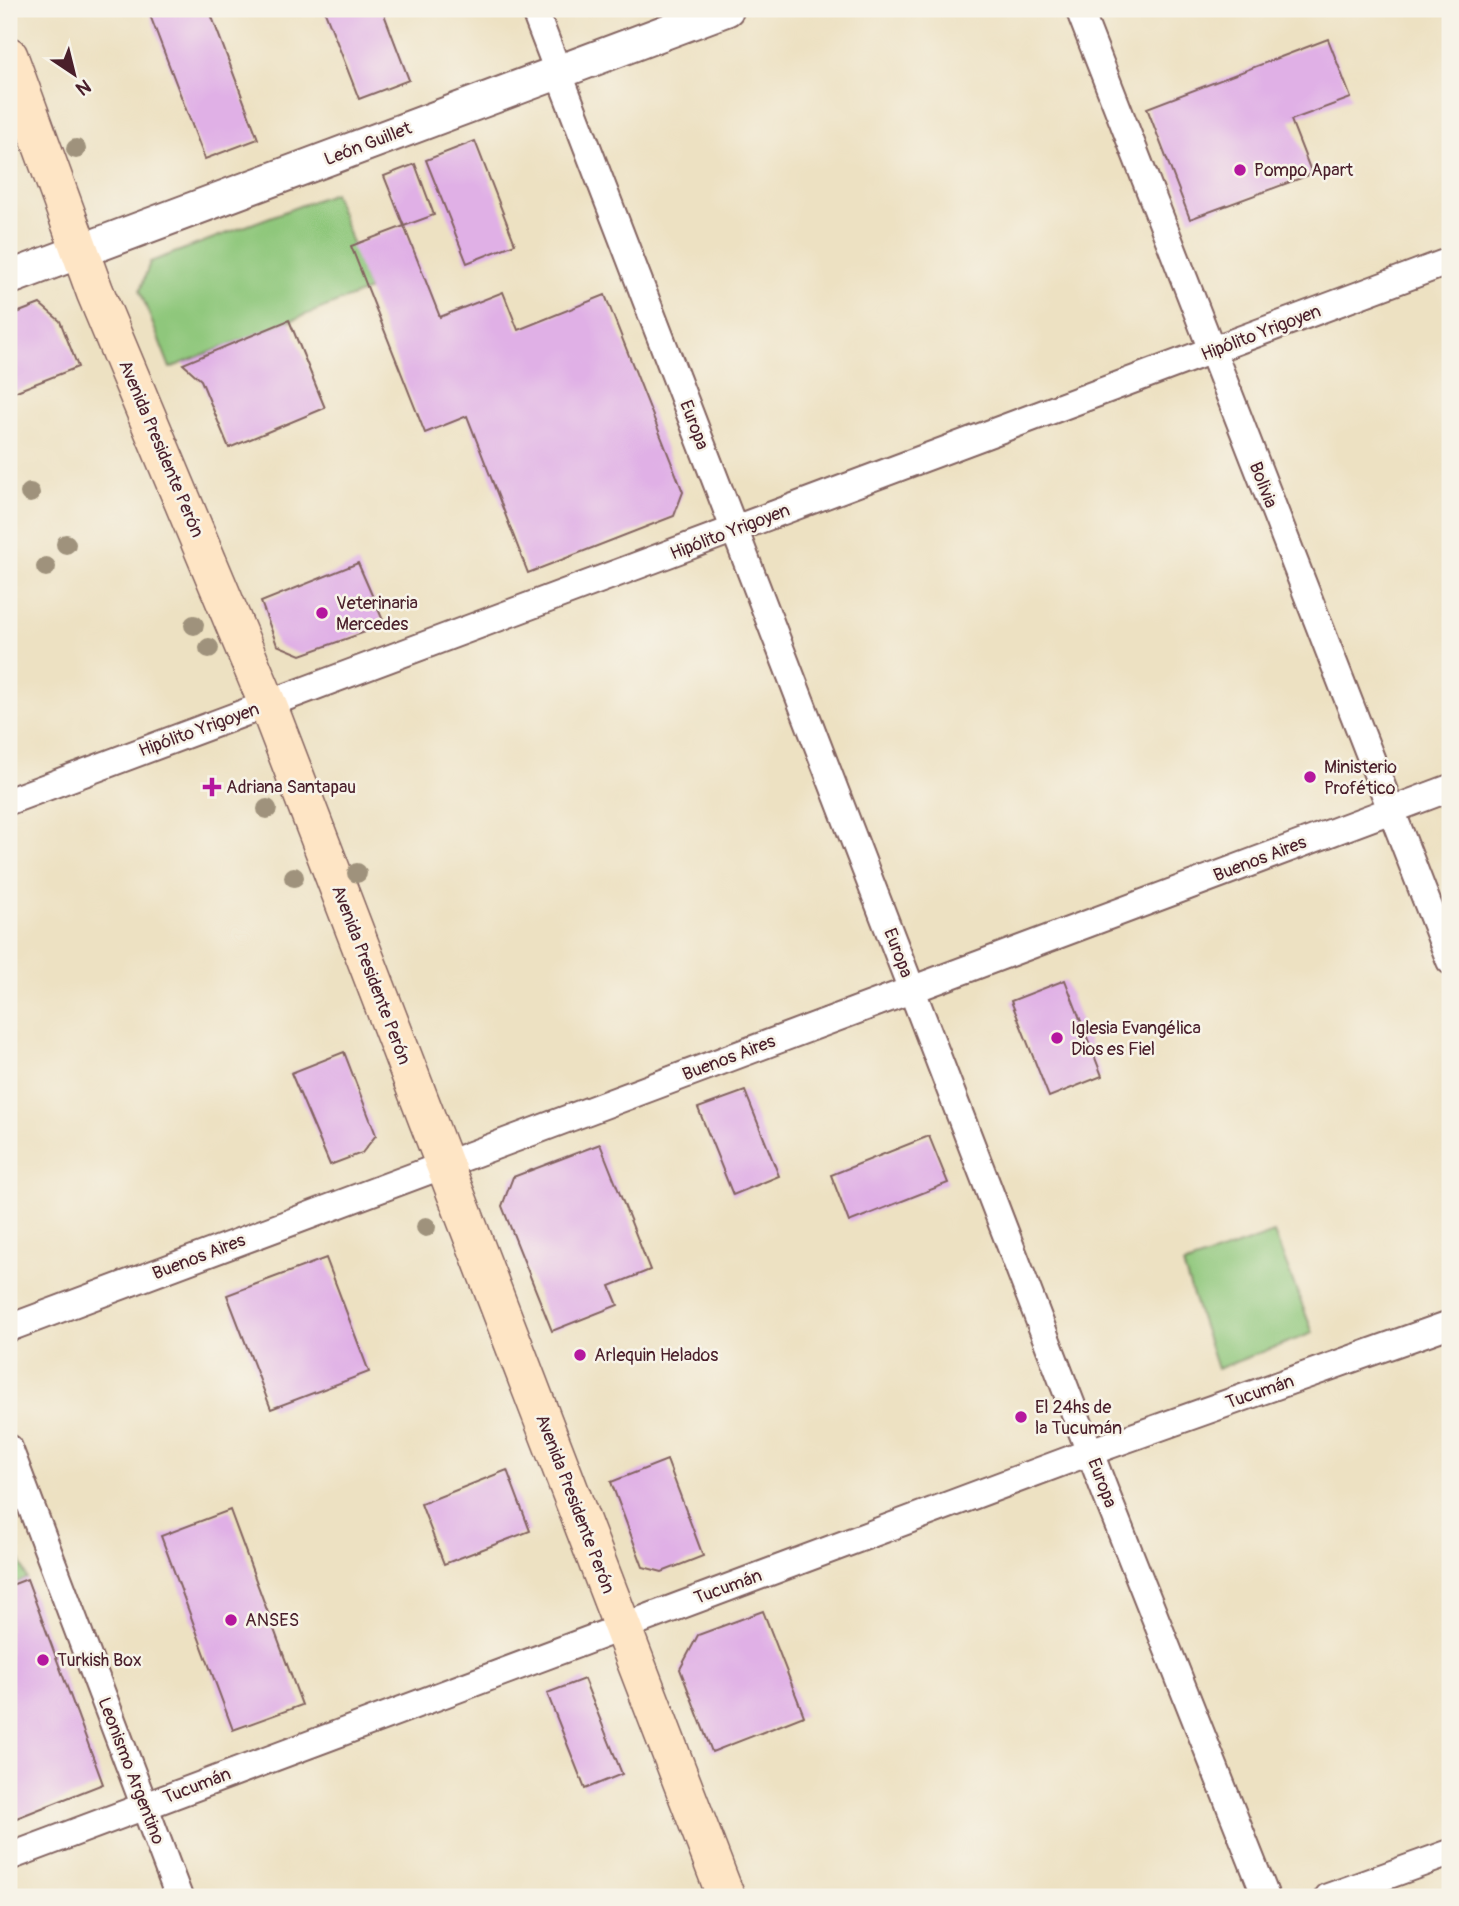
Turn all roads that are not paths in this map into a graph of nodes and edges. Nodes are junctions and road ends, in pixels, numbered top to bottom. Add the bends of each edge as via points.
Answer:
1 (534, 9) edge
2 (727, 9) edge
3 (1079, 9) edge
4 (9, 56) edge
5 (558, 72) junction
6 (82, 252) junction
7 (1450, 261) edge
8 (9, 278) edge
9 (1211, 351) junction
10 (735, 530) junction
11 (268, 705) junction
12 (1450, 788) edge
13 (9, 801) edge
14 (1391, 810) junction
15 (1450, 961) edge
16 (912, 989) junction
17 (444, 1165) junction
18 (1450, 1324) edge
19 (9, 1328) edge
20 (9, 1448) edge
21 (1090, 1452) junction
22 (622, 1626) junction
23 (144, 1806) junction
24 (1450, 1853) edge
25 (9, 1857) edge
26 (179, 1897) edge
27 (726, 1897) edge
28 (1266, 1897) edge
29 (1328, 1897) edge

1 - 5 street, Europa
2 - 5 street, León Guillet
3 - 9 street, Bolivia
4 - 6 main road, Avenida Presidente Perón
5 - 6 street, León Guillet
5 - 10 street, Europa
6 - 8 street, León Guillet
6 - 11 main road, Avenida Presidente Perón
7 - 9 street, Hipólito Yrigoyen
9 - 10 street, Hipólito Yrigoyen
9 - 14 street, Bolivia
10 - 11 street, Hipólito Yrigoyen
10 - 16 street, Europa
11 - 13 street, Hipólito Yrigoyen
11 - 17 main road, Avenida Presidente Perón
12 - 14 street, Buenos Aires
14 - 15 street, Bolivia
14 - 16 street, Buenos Aires
16 - 17 street, Buenos Aires
16 - 21 street, Europa
17 - 19 street, Buenos Aires
17 - 22 main road, Avenida Presidente Perón
18 - 21 street, Tucumán
20 - 23 street, Leonismo Argentino
21 - 22 street, Tucumán
21 - 28 street, Europa
22 - 23 street, Tucumán
22 - 27 main road, Avenida Presidente Perón
23 - 25 street, Tucumán
23 - 26 street, Leonismo Argentino
24 - 29 street

